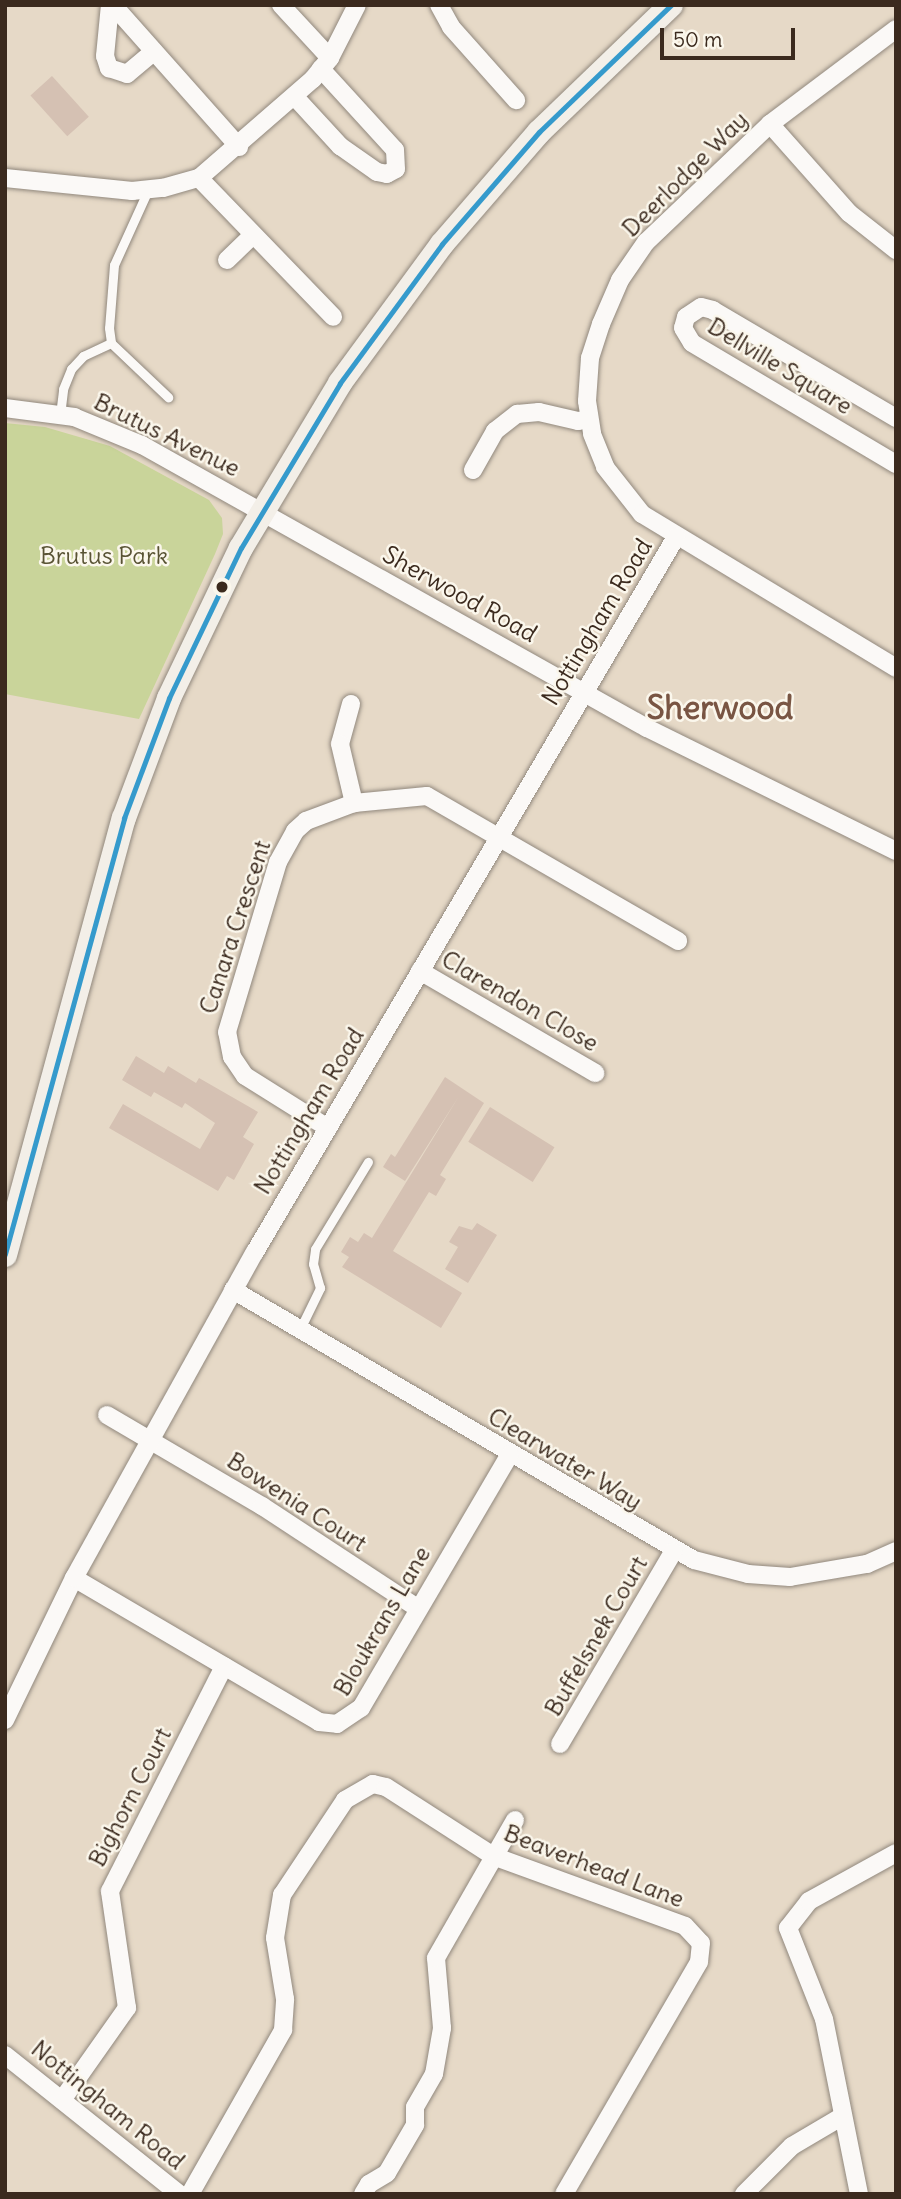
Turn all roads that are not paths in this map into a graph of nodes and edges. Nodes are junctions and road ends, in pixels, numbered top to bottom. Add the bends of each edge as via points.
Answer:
1 (111, 5) edge
2 (281, 5) edge
3 (357, 5) edge
4 (439, 5) edge
5 (671, 5) edge
6 (896, 29) edge
7 (154, 51) junction
8 (326, 64) junction
9 (295, 97) junction
10 (516, 100) dead end
11 (770, 124) junction
12 (239, 147) junction
13 (5, 178) edge
14 (199, 178) junction
15 (148, 190) junction
16 (253, 235) junction
17 (896, 250) edge
18 (227, 260) dead end
19 (333, 317) dead end
20 (111, 343) junction
21 (168, 397) dead end
22 (5, 408) edge
23 (60, 415) junction
24 (896, 418) edge
25 (589, 419) junction
26 (896, 464) edge
27 (473, 470) dead end
28 (262, 510) junction
29 (676, 537) junction
30 (896, 668) edge
31 (584, 692) junction
32 (351, 704) dead end
33 (354, 803) junction
34 (500, 836) junction
35 (896, 851) edge
36 (678, 941) dead end
37 (420, 971) junction
38 (595, 1073) dead end
39 (328, 1128) junction
40 (368, 1162) dead end
41 (5, 1255) edge
42 (233, 1290) junction
43 (300, 1329) junction
44 (107, 1415) dead end
45 (149, 1440) junction
46 (510, 1454) junction
47 (896, 1551) edge
48 (673, 1552) junction
49 (74, 1578) junction
50 (417, 1608) junction
51 (224, 1666) junction
52 (5, 1720) edge
53 (560, 1744) dead end
54 (515, 1820) dead end
55 (896, 1853) edge
56 (493, 1856) junction
57 (5, 2055) edge
58 (62, 2100) junction
59 (843, 2116) junction
60 (179, 2194) edge
61 (190, 2194) edge
62 (363, 2194) edge
63 (564, 2194) edge
64 (744, 2194) edge
65 (859, 2194) edge

1 - 7 street
1 - 7 street via 105,56 109,68 127,74
2 - 8 street
3 - 8 street
4 - 10 street via 451,27
5 - 28 main road via 539,132 442,244 340,383
6 - 11 street, Deerlodge Way
7 - 12 street
8 - 9 street
8 - 9 street via 396,150 396,169 387,174 377,172 340,146
9 - 12 street
11 - 17 street via 849,213
11 - 25 street, Deerlodge Way via 661,225 620,280 590,358
12 - 14 street
13 - 15 street
14 - 15 street
14 - 16 street
15 - 20 lane via 114,265 108,302
16 - 18 street
16 - 19 street
20 - 21 lane
20 - 23 lane via 83,356 71,369 62,389
22 - 23 street, Brutus Avenue
23 - 28 street, Brutus Avenue via 142,445
24 - 26 street, Dellville Square via 713,310 701,307 686,317 683,328 692,343
25 - 27 street via 578,421 539,411 517,414 495,431
25 - 29 street, Deerlodge Way via 597,449 616,484 642,514
28 - 31 street, Sherwood Road
28 - 41 main road via 169,698 124,818
29 - 30 street, Deerlodge Way
29 - 31 street, Nottingham Road
31 - 34 street, Nottingham Road
31 - 35 street, Sherwood Road via 703,757
32 - 33 street via 340,744
33 - 34 street, Canara Crescent via 427,796
33 - 39 street, Canara Crescent via 306,821 286,846 227,1032 232,1057 245,1076
34 - 36 street, Canara Crescent
34 - 37 street, Nottingham Road
37 - 38 street, Clarendon Close
37 - 39 street, Nottingham Road
39 - 42 street, Nottingham Road
40 - 43 lane via 314,1249 320,1288
42 - 43 street, Clearwater Way
42 - 45 street, Nottingham Road
43 - 46 street, Clearwater Way
44 - 45 street, Bowenia Court
45 - 49 street, Nottingham Road
45 - 50 street, Bowenia Court
46 - 48 street, Clearwater Way
46 - 50 street, Bloukrans Lane
47 - 48 street, Clearwater Way via 867,1564 790,1577 731,1571
48 - 53 street, Buffelsnek Court
49 - 51 street, Bloukrans Lane
49 - 52 street, Nottingham Road
50 - 51 street, Bloukrans Lane via 361,1708 337,1724 319,1722
51 - 58 street, Bighorn Court via 110,1891 127,2008
54 - 56 street
55 - 59 street via 809,1901 788,1928 824,2019
56 - 61 street, Beaverhead Lane via 386,1787 373,1784 351,1793 277,1906 275,1938 285,1999 283,2030
56 - 62 street via 436,1958 442,2028 434,2074 415,2107 415,2125 387,2173 369,2184
56 - 63 street, Beaverhead Lane via 685,1926 701,1943 699,1962
57 - 58 street, Nottingham Road
58 - 60 street, Nottingham Road
59 - 64 street via 792,2146
59 - 65 street

